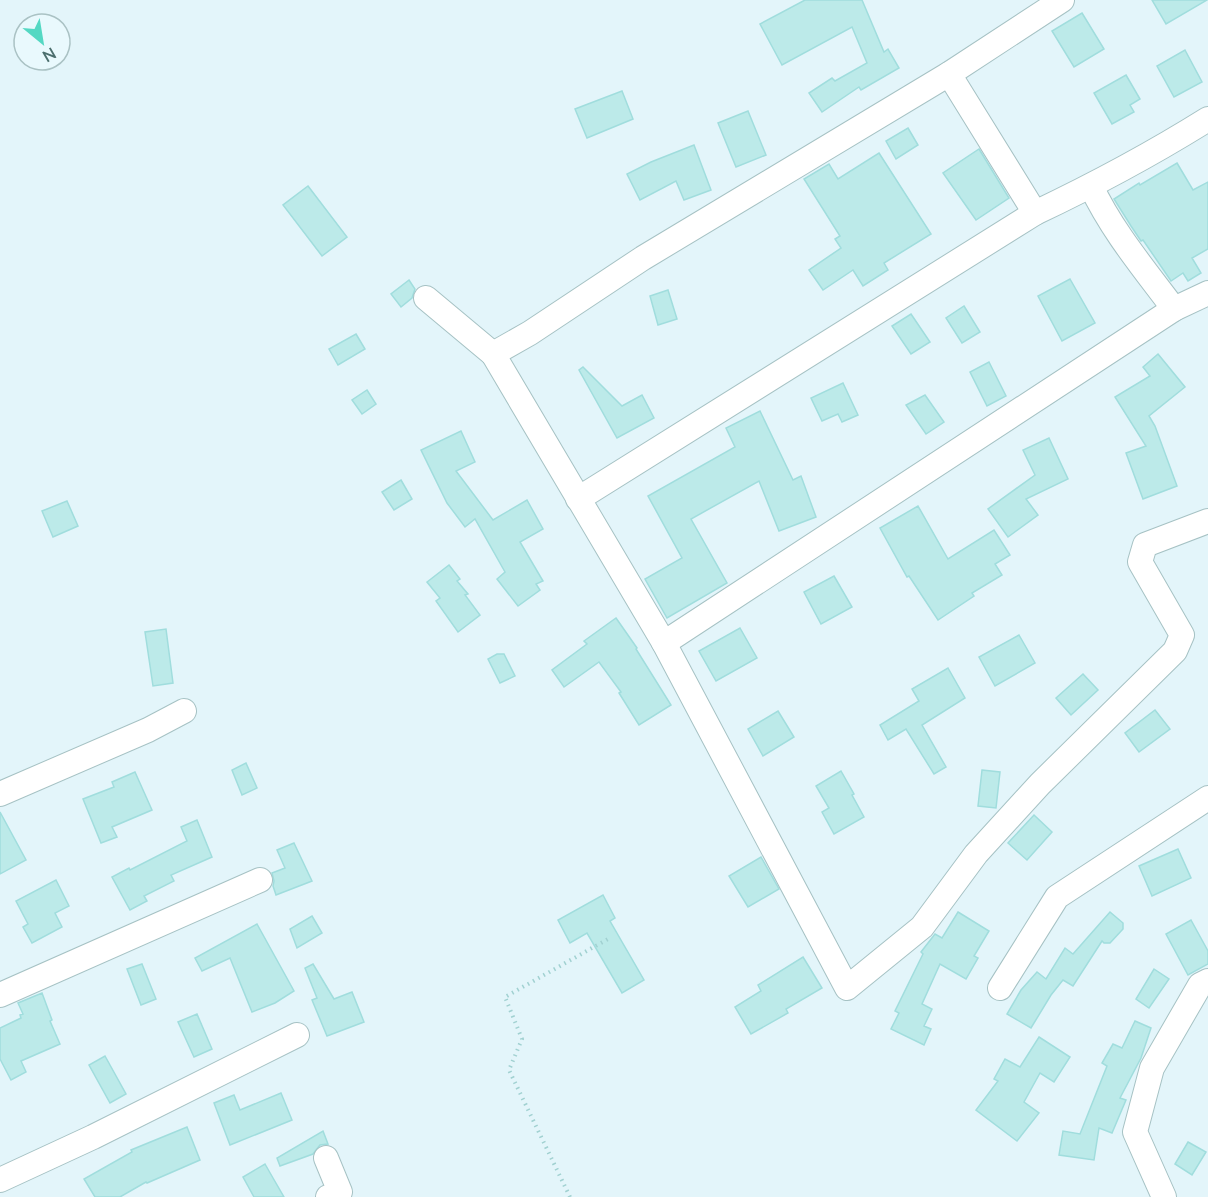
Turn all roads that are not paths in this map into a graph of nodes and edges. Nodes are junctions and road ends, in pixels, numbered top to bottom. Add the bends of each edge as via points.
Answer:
1 (1062, 0) edge
2 (949, 74) junction
3 (1208, 119) edge
4 (1091, 186) junction
5 (1035, 213) junction
6 (1208, 293) edge
7 (426, 298) dead end
8 (1174, 309) junction
9 (493, 354) junction
10 (578, 499) junction
11 (1208, 521) edge
12 (664, 643) junction
13 (184, 711) dead end
14 (0, 794) edge
15 (1208, 798) edge
16 (260, 880) dead end
17 (1208, 981) edge
18 (1000, 988) dead end
19 (0, 995) edge
20 (297, 1035) dead end
21 (326, 1158) dead end
22 (0, 1180) edge
23 (328, 1197) edge
24 (1164, 1197) edge

1 - 2 street
2 - 5 street
2 - 9 street via 643,258
3 - 4 street
4 - 5 street
4 - 8 street via 1128,247
5 - 10 street
6 - 8 street
7 - 9 street
8 - 12 street
9 - 10 street
10 - 12 street
11 - 12 street via 1145,545 1140,562 1182,635 1175,651 1040,784 976,854 922,927 847,988
13 - 14 street
15 - 18 street via 1057,897
16 - 19 street
17 - 24 street via 1200,985 1152,1068 1136,1132
20 - 22 street
21 - 23 street via 340,1192

